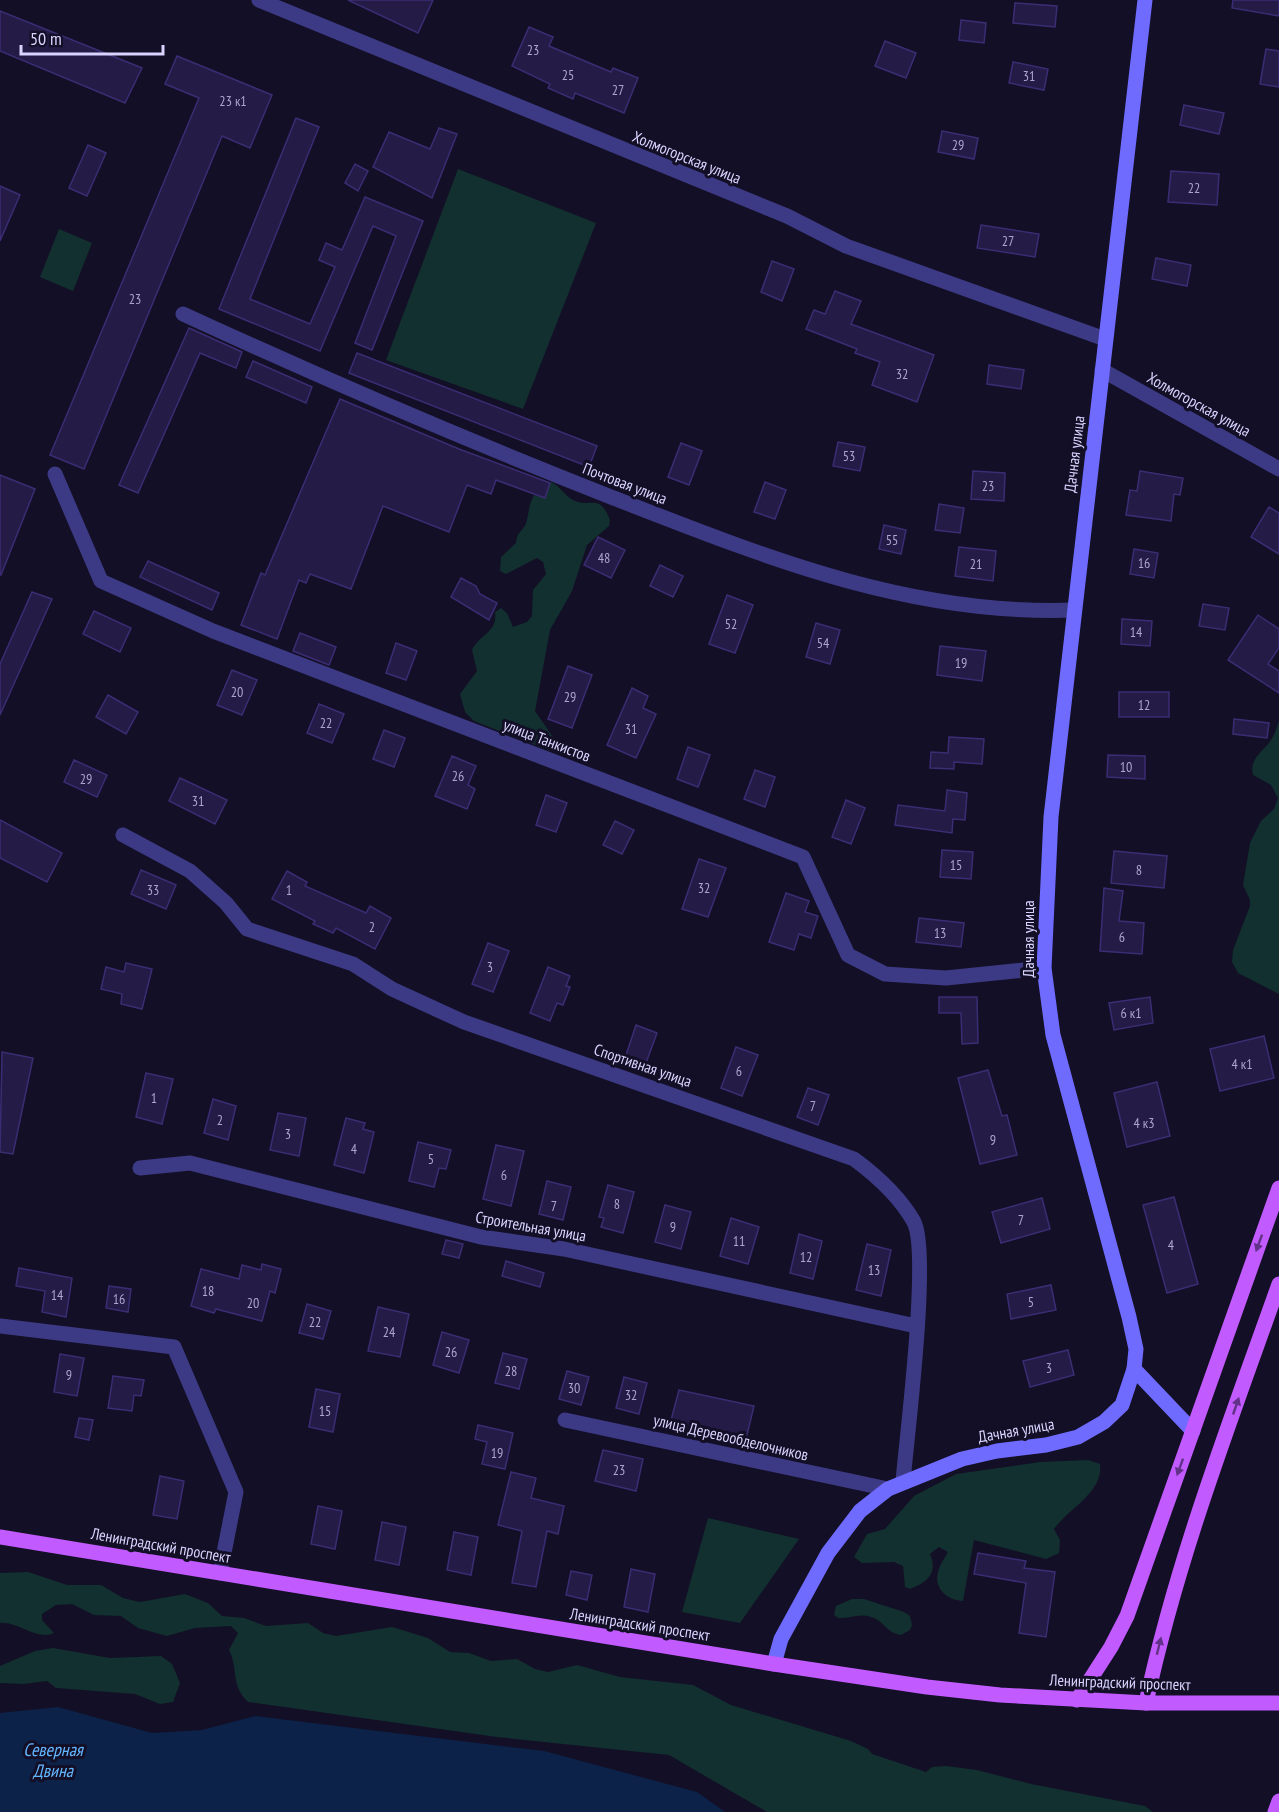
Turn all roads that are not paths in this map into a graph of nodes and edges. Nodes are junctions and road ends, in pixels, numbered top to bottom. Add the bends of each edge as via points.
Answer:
1 (259, 0) edge
2 (1144, 0) edge
3 (183, 314) dead end
4 (1105, 339) junction
5 (1102, 370) junction
6 (1279, 469) edge
7 (55, 474) dead end
8 (1074, 610) junction
9 (123, 835) dead end
10 (1044, 968) junction
11 (141, 1168) dead end
12 (1279, 1188) edge
13 (1279, 1284) edge
14 (0, 1326) edge
15 (916, 1326) junction
16 (1134, 1369) junction
17 (566, 1420) dead end
18 (1193, 1431) junction
19 (903, 1481) junction
20 (888, 1489) junction
21 (0, 1537) edge
22 (220, 1574) junction
23 (774, 1664) junction
24 (1077, 1700) junction
25 (1146, 1703) junction
26 (1279, 1703) edge
27 (1279, 1801) edge
28 (1275, 1812) edge

1 - 4 street, Холмогорская улица via 787,216 846,246
2 - 4 street, Дачная улица
3 - 8 street, Почтовая улица via 455,436 774,560 873,588 961,605
4 - 5 street, Дачная улица
5 - 6 street, Холмогорская улица
5 - 8 street, Дачная улица
7 - 10 street, улица Танкистов via 101,581 213,631 803,857 849,955 885,974 946,978
8 - 10 street, Дачная улица via 1051,817
9 - 15 street, Спортивная улица via 190,871 226,903 247,929 353,964 392,990 464,1022 854,1159 888,1189 914,1223 920,1254
10 - 16 street, Дачная улица via 1053,1035 1132,1328 1136,1348
11 - 15 street, Строительная улица via 190,1163 481,1238 564,1249
12 -> 18 main road
25 -> 13 main road via 1189,1541
14 - 22 street via 174,1347 236,1492
15 - 19 street, Спортивная улица
16 - 18 street
16 - 19 street, Дачная улица via 1122,1405 1104,1422 1078,1437 962,1459
17 - 20 street, улица Деревообделочников
18 -> 24 main road via 1127,1616
19 - 20 street, Дачная улица
20 - 23 street, Дачная улица via 860,1511 828,1553 781,1639
21 - 22 main road, Ленинградский проспект
22 - 23 main road, Ленинградский проспект
23 - 24 main road, Ленинградский проспект via 999,1695
24 - 25 main road, Ленинградский проспект
25 - 26 main road, Ленинградский проспект
27 - 28 main road

